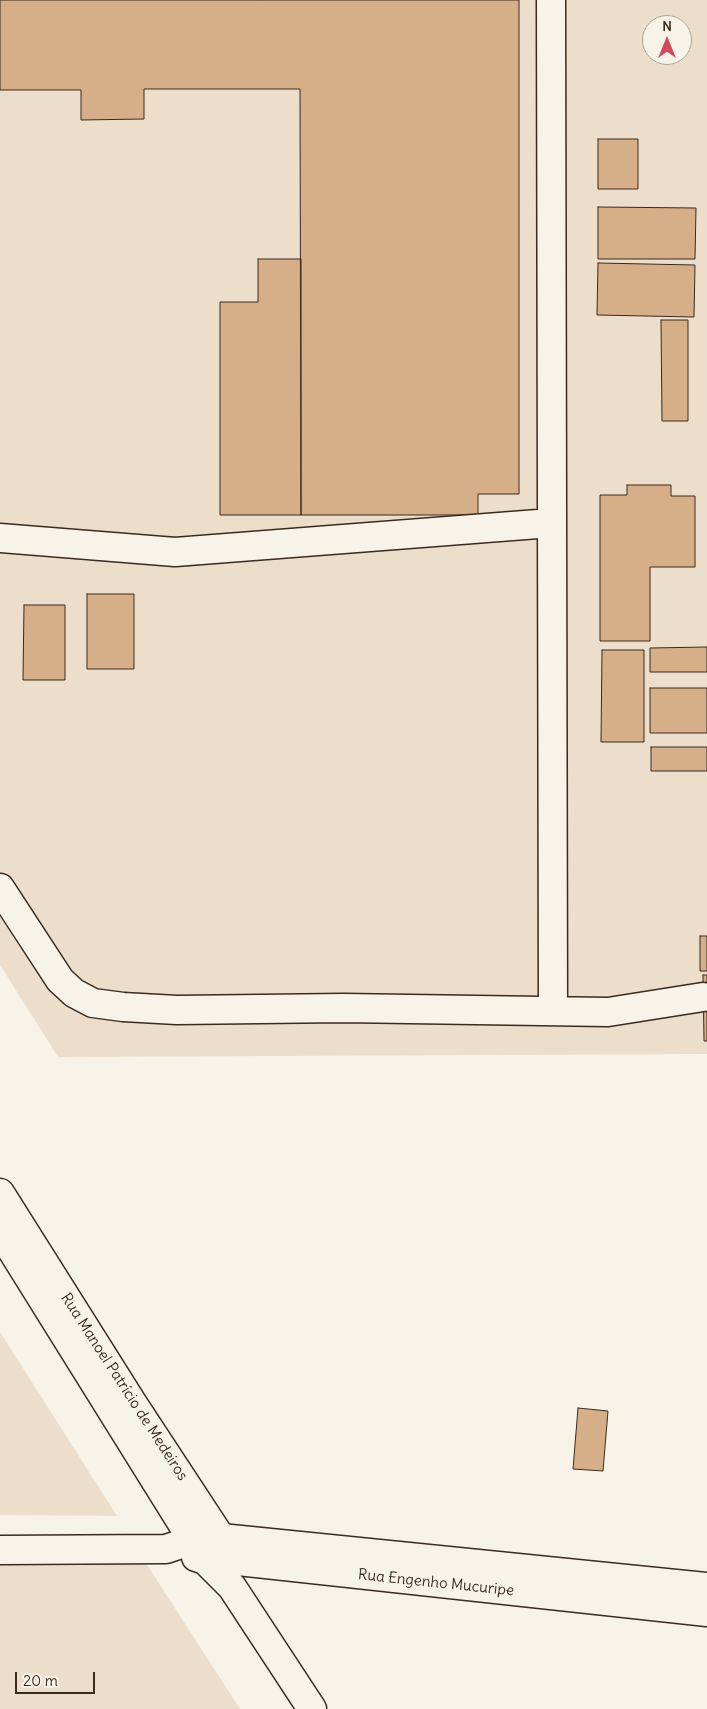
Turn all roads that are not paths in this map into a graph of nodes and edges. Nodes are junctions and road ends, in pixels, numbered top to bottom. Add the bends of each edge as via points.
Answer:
1 (551, 0) edge
2 (552, 523) junction
3 (0, 538) edge
4 (0, 888) edge
5 (703, 997) dead end
6 (553, 1011) junction
7 (0, 1193) edge
8 (0, 1231) edge
9 (125, 1411) junction
10 (0, 1550) edge
11 (212, 1550) junction
12 (707, 1587) edge
13 (707, 1612) edge
14 (312, 1709) edge

1 - 2 street
2 - 3 street via 174,552
2 - 6 street
4 - 6 street via 60,980 74,993 93,1003 177,1010
5 - 6 street via 608,1012
7 - 9 street, Rua Manoel Patrício de Medeiros
8 - 9 street, Rua Manoel Patrício de Medeiros
9 - 11 street, Rua Manoel Patrício de Medeiros
10 - 11 street, Rua Engenho Mucuripe
11 - 12 street, Rua Engenho Mucuripe
11 - 13 street, Rua Engenho Mucuripe
11 - 14 street, Rua Manoel Patrício de Medeiros via 232,1587

